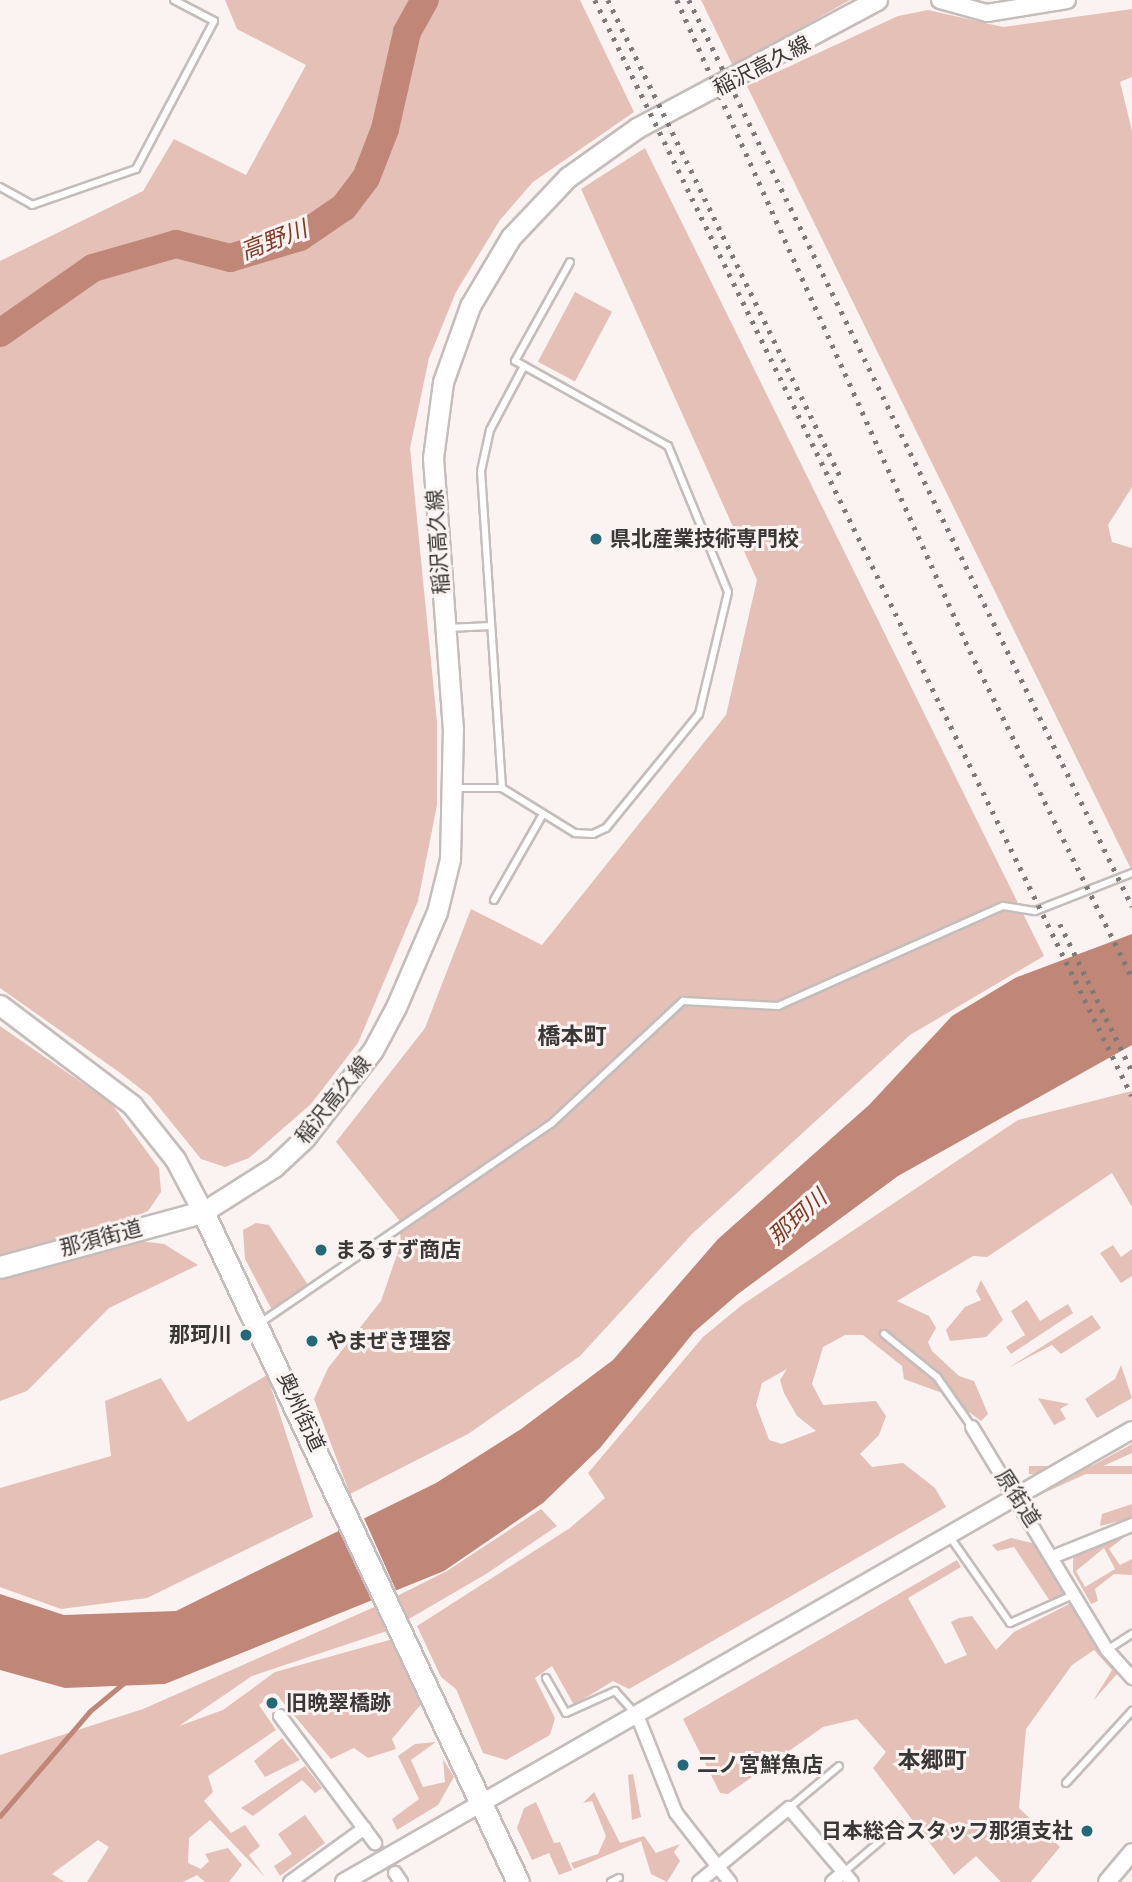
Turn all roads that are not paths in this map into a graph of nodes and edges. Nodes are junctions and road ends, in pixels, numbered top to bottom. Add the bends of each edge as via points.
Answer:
1 (174, 0) edge
2 (877, 0) edge
3 (940, 0) edge
4 (1067, 0) edge
5 (0, 187) edge
6 (570, 262) dead end
7 (524, 366) junction
8 (491, 626) junction
9 (445, 629) junction
10 (453, 788) junction
11 (502, 788) junction
12 (543, 814) junction
13 (1132, 873) edge
14 (494, 900) dead end
15 (0, 1005) edge
16 (203, 1212) junction
17 (0, 1267) edge
18 (258, 1324) junction
19 (884, 1334) dead end
20 (972, 1427) joint
21 (1132, 1430) edge
22 (1016, 1497) junction
23 (1132, 1525) edge
24 (949, 1535) junction
25 (1055, 1556) junction
26 (1075, 1594) junction
27 (1132, 1634) edge
28 (1107, 1650) junction
29 (545, 1678) dead end
30 (1132, 1678) edge
31 (1132, 1711) edge
32 (637, 1715) junction
33 (280, 1716) dead end
34 (839, 1766) dead end
35 (1066, 1783) dead end
36 (478, 1804) junction
37 (789, 1808) junction
38 (899, 1825) dead end
39 (365, 1828) junction
40 (375, 1843) tunnel mouth
41 (1132, 1852) edge
42 (717, 1867) junction
43 (848, 1877) edge
44 (619, 1878) dead end
45 (290, 1882) edge
46 (344, 1882) edge
47 (518, 1882) edge
48 (611, 1882) edge
49 (699, 1882) edge
50 (730, 1882) edge
51 (832, 1882) edge
52 (1107, 1882) edge

1 - 5 lane via 214,21 136,169 32,205
2 - 9 main road, 稲沢高久線 via 628,135 560,184 503,248 455,341 437,419 433,458
3 - 4 street via 987,13
6 - 7 lane via 515,361
7 - 8 lane via 484,449
7 - 12 lane via 668,446 728,592 703,703 685,739 606,828 575,833
8 - 9 lane
8 - 11 lane
9 - 10 main road, 稲沢高久線
10 - 11 lane
10 - 16 main road, 稲沢高久線 via 450,859 437,912 373,1050 339,1098 274,1167
11 - 12 lane
12 - 14 lane
13 - 18 lane via 1035,911 1003,906 778,1006 762,1010 684,1001 552,1123
15 - 16 main road, 奥州街道 via 132,1105 175,1160
16 - 17 main road, 那須街道
16 - 18 main road, 奥州街道
18 - 36 main road, 奥州街道 via 421,1670
19 - 20 lane, 原街道 via 937,1377
20 - 22 street, 原街道
21 - 22 street
22 - 24 street
22 - 25 street, 原街道
23 - 25 street
24 - 26 lane via 1010,1623
24 - 32 street
25 - 26 street, 原街道
26 - 28 street, 原街道
27 - 28 lane
28 - 30 street, 原街道
29 - 32 lane via 566,1713 615,1691
31 - 35 lane
32 - 36 street
32 - 42 street via 676,1813
33 - 39 street
34 - 37 lane
36 - 46 street
36 - 47 main road, 奥州街道
37 - 42 street
37 - 43 street
38 - 43 lane
39 - 40 street
39 - 45 street
41 - 52 street
42 - 49 street
42 - 50 street
43 - 51 street
44 - 48 lane

